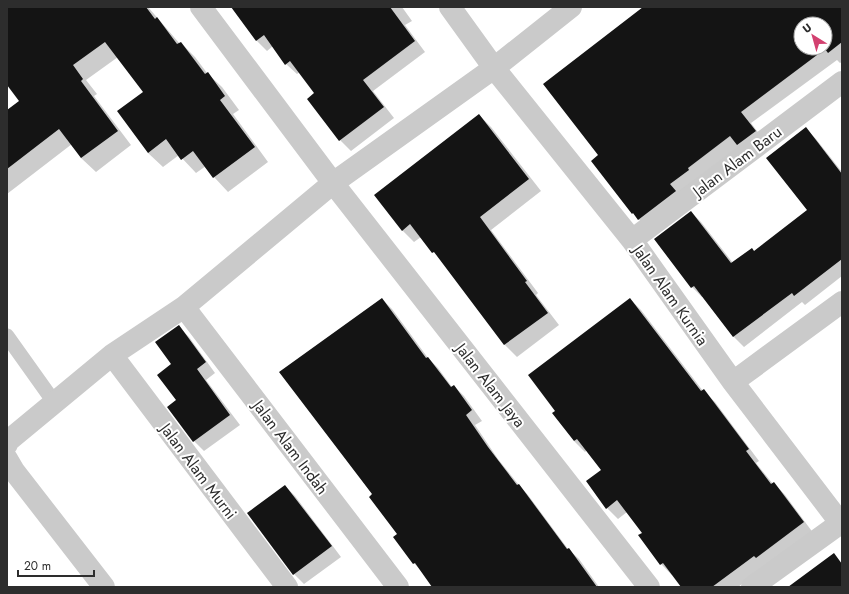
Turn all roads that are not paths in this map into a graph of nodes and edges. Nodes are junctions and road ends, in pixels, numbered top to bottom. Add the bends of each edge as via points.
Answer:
1 (201, 7) edge
2 (450, 7) edge
3 (571, 7) edge
4 (494, 68) junction
5 (842, 82) edge
6 (333, 184) junction
7 (632, 240) junction
8 (842, 302) edge
9 (184, 307) junction
10 (7, 336) edge
11 (112, 355) junction
12 (733, 382) junction
13 (54, 402) junction
14 (7, 448) edge
15 (841, 524) edge
16 (104, 587) edge
17 (287, 587) edge
18 (398, 587) edge
19 (649, 587) edge
20 (752, 587) edge

1 - 6 street, Jalan Alam Jaya
2 - 4 street, Jalan Alam Kurnia
3 - 4 street
4 - 6 street
4 - 7 street, Jalan Alam Kurnia
5 - 7 street, Jalan Alam Baru
6 - 9 street
6 - 19 street, Jalan Alam Jaya
7 - 12 street, Jalan Alam Kurnia
8 - 12 street
9 - 11 street
9 - 18 street, Jalan Alam Indah
10 - 13 lane
11 - 13 street
11 - 17 street, Jalan Alam Murni
12 - 15 street, Jalan Alam Kurnia
13 - 14 street
14 - 16 street via 14,471
15 - 20 street

